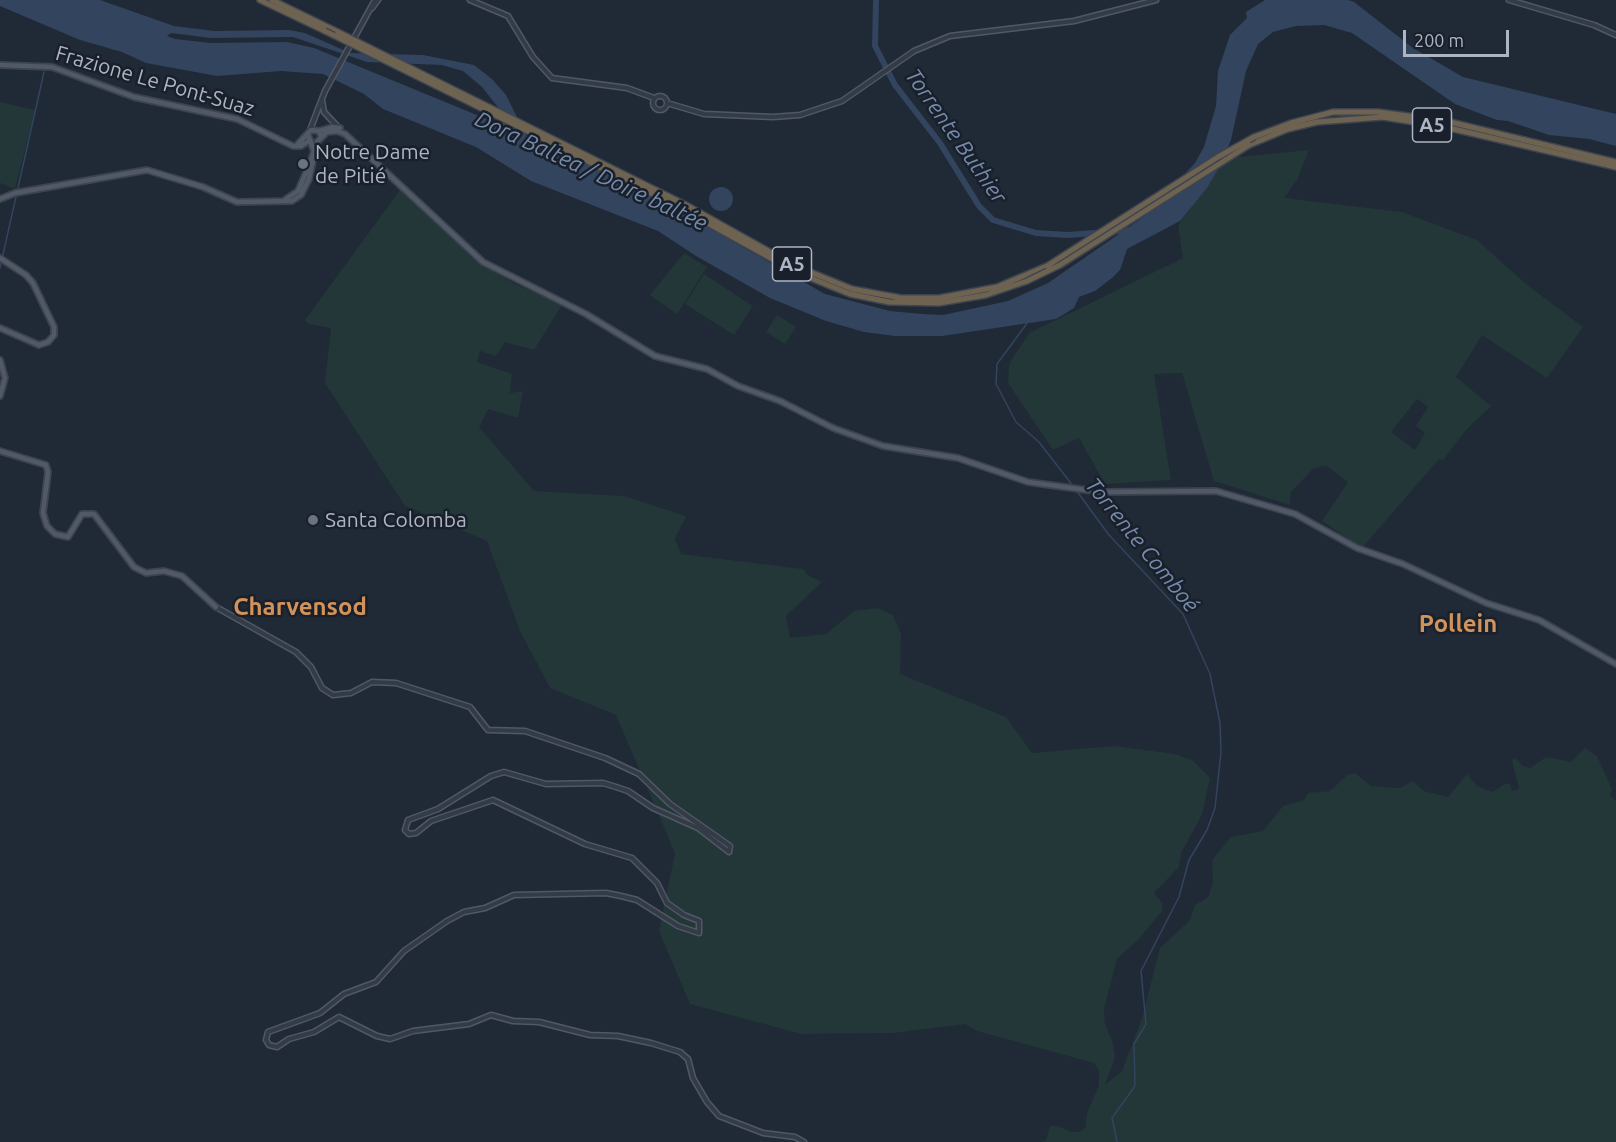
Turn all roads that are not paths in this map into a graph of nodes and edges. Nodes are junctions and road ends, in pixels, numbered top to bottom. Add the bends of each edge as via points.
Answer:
1 (260, 0) edge
2 (272, 0) edge
3 (377, 0) edge
4 (470, 0) edge
5 (1156, 0) edge
6 (1509, 0) edge
7 (1616, 34) edge
8 (0, 65) edge
9 (330, 84) junction
10 (654, 98) junction
11 (322, 100) junction
12 (667, 104) junction
13 (340, 128) junction
14 (318, 130) junction
15 (345, 134) junction
16 (309, 137) junction
17 (319, 140) junction
18 (558, 144) junction
19 (1616, 162) edge
20 (1616, 167) edge
21 (0, 199) edge
22 (281, 201) junction
23 (2, 259) edge
24 (0, 328) edge
25 (0, 360) edge
26 (0, 396) edge
27 (0, 451) edge
28 (216, 608) joint
29 (1616, 664) edge
30 (804, 1142) edge

1 - 18 highway, A5, bridge
2 - 18 highway, A5, bridge
3 - 9 street
4 - 10 street via 507,16 533,57 552,78 627,88
5 - 12 street via 1074,21 950,36 914,51 842,101 800,115 704,114
6 - 7 street
8 - 16 main road, Frazione Le Pont-Suaz via 52,67 134,97 237,119 296,146
9 - 11 street
9 - 16 street via 313,117
10 - 12 street via 662,96
10 - 12 street via 658,110
11 - 13 street via 324,112
11 - 14 street via 316,116
13 - 14 main road
13 - 15 street
14 - 16 main road
14 - 17 main road
15 - 17 main road via 332,130
15 - 29 main road via 483,262 664,359 707,369 832,428 883,446 958,458 1028,482 1143,494 1216,491 1295,514 1357,548 1403,564 1486,603 1539,620
16 - 17 main road
16 - 22 main road via 314,151 300,187
17 - 22 main road via 311,175 301,195 292,201
18 - 19 highway, A5, bridge via 686,205 793,265 852,289 902,298 939,298 997,287 1047,266 1254,137 1333,112 1378,112 1446,121
18 - 20 highway, A5, bridge via 796,272 850,294 889,302 939,303 986,295 1028,281 1060,265 1249,145 1317,122 1383,117 1445,127
21 - 22 main road via 18,192 147,170 237,202
23 - 24 main road via 33,283 54,335 39,345
25 - 26 main road via 5,378
27 - 28 main road via 46,465 48,478 42,513 55,534 68,537 82,514 94,514 134,567 146,573 164,571 182,576
28 - 30 street via 295,651 311,667 322,688 333,695 351,693 372,682 400,685 470,707 488,730 532,733 639,774 670,804 728,842 730,851 698,828 653,808 622,788 603,783 546,784 504,772 490,776 438,809 408,820 405,830 416,833 431,821 493,800 585,844 632,858 657,883 667,903 699,921 699,933 678,926 637,900 621,896 514,895 447,921 404,951 376,982 344,994 320,1012 268,1032 268,1045 276,1047 339,1017 390,1039 413,1031 469,1024 491,1015 590,1035 618,1036 680,1052 688,1059 693,1078 719,1116 763,1133

